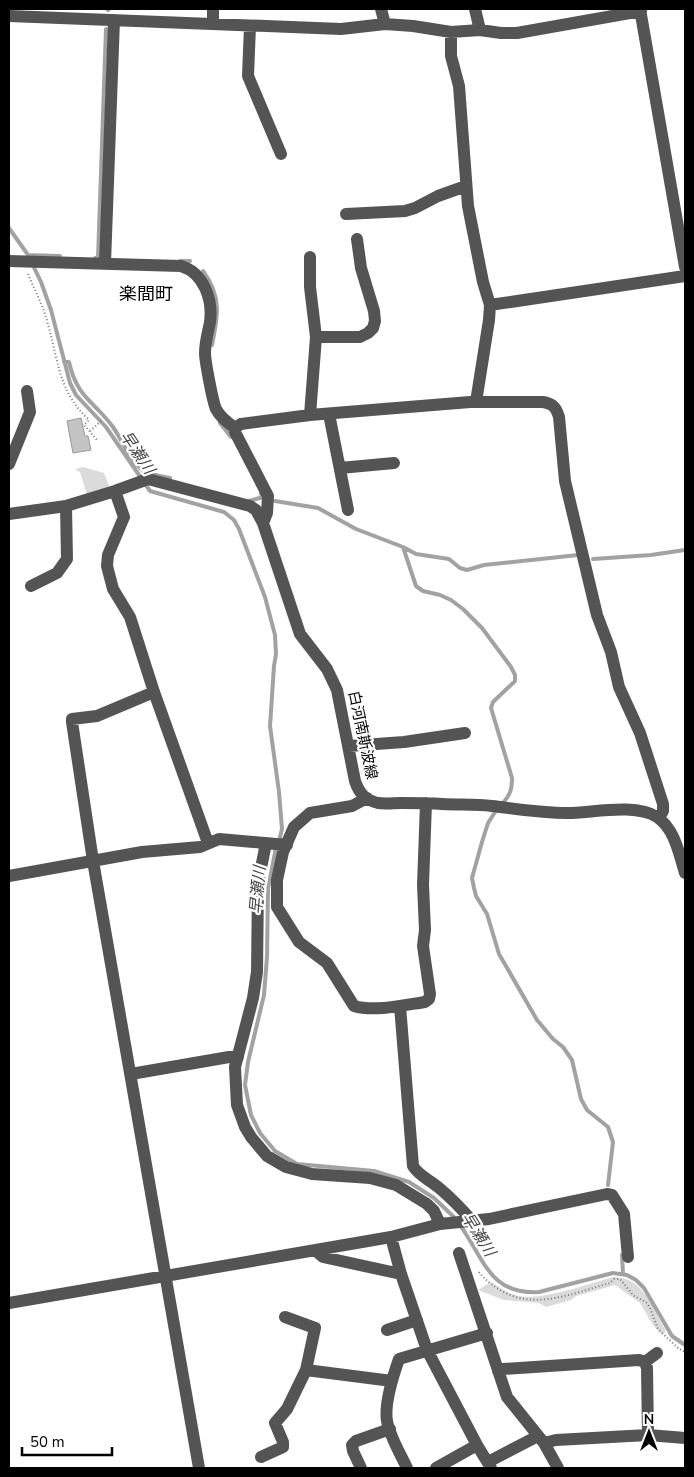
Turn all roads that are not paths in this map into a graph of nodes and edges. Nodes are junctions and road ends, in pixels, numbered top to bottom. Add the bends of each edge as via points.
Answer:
1 (213, 9) edge
2 (381, 9) edge
3 (475, 9) edge
4 (640, 10) edge
5 (64, 13) edge
6 (9, 16) edge
7 (114, 20) junction
8 (213, 24) junction
9 (385, 24) junction
10 (250, 26) junction
11 (480, 30) junction
12 (451, 32) junction
13 (281, 154) dead end
14 (466, 186) junction
15 (680, 206) edge
16 (346, 214) dead end
17 (357, 238) dead end
18 (310, 257) dead end
19 (9, 261) edge
20 (105, 263) junction
21 (685, 266) edge
22 (685, 276) edge
23 (490, 305) junction
24 (316, 337) junction
25 (28, 392) dead end
26 (476, 402) junction
27 (329, 414) junction
28 (310, 415) junction
29 (235, 428) junction
30 (394, 463) dead end
31 (9, 464) edge
32 (340, 468) junction
33 (115, 491) junction
34 (66, 506) junction
35 (348, 510) dead end
36 (9, 514) edge
37 (263, 523) junction
38 (30, 586) dead end
39 (154, 692) junction
40 (465, 733) dead end
41 (349, 746) junction
42 (367, 798) junction
43 (426, 803) junction
44 (659, 818) junction
45 (208, 843) junction
46 (277, 844) junction
47 (93, 861) junction
48 (685, 873) edge
49 (9, 876) edge
50 (400, 1006) junction
51 (238, 1057) junction
52 (131, 1074) junction
53 (469, 1221) junction
54 (444, 1224) junction
55 (391, 1238) junction
56 (316, 1251) junction
57 (459, 1253) dead end
58 (628, 1257) dead end
59 (401, 1274) junction
60 (165, 1276) junction
61 (9, 1303) edge
62 (285, 1316) dead end
63 (417, 1320) junction
64 (387, 1330) dead end
65 (487, 1333) junction
66 (427, 1350) junction
67 (657, 1353) dead end
68 (645, 1362) junction
69 (306, 1370) junction
70 (498, 1371) junction
71 (392, 1381) junction
72 (390, 1430) junction
73 (648, 1435) junction
74 (685, 1438) edge
75 (541, 1440) junction
76 (477, 1445) junction
77 (261, 1457) dead end
78 (489, 1465) edge
79 (199, 1468) edge
80 (361, 1468) edge
81 (406, 1468) edge
82 (436, 1468) edge
83 (558, 1468) edge

1 - 8 street
2 - 9 street
3 - 11 street
4 - 11 street via 518,33
4 - 15 street
5 - 6 street
5 - 7 street
7 - 8 street
7 - 20 street
8 - 10 street
9 - 10 street via 341,29
9 - 12 street
10 - 13 street via 248,76
11 - 12 street
12 - 14 street
14 - 16 street via 405,211
14 - 23 street
15 - 21 street
17 - 24 street via 361,268 374,311 373,328 360,337
18 - 24 street
19 - 20 street via 25,265 40,262
20 - 29 street via 181,266 194,271 210,303 205,354 216,409
22 - 23 street
23 - 26 street
24 - 28 street
25 - 31 street via 30,412
26 - 27 street
26 - 44 street via 543,402 556,408 564,481 597,615 611,652 619,687 640,732 663,804
27 - 28 street
27 - 32 street
28 - 29 street via 241,424
29 - 37 street via 268,496
30 - 32 street
32 - 35 street
33 - 34 street
33 - 37 street, 白河南斯波線 via 148,479 250,506
33 - 39 street via 124,516 108,555 107,566 113,589 130,617
34 - 36 street
34 - 38 street via 67,559 57,573
37 - 41 street, 白河南斯波線 via 300,634 327,669 338,690
39 - 45 street
39 - 47 street via 97,716 72,719
40 - 41 street
41 - 42 street, 白河南斯波線 via 355,781 359,792
42 - 43 street, 白河南斯波線 via 379,803
42 - 46 street via 352,806 310,813
43 - 44 street, 白河南斯波線 via 567,813 639,811
43 - 50 street via 423,946 430,994 425,1002
44 - 48 street via 676,843
45 - 46 street via 219,840
45 - 47 street via 200,847 142,852
46 - 50 street via 283,852 277,880 277,907 299,942 326,963 354,1006
46 - 51 street via 258,883 257,972
47 - 49 street
47 - 52 street
50 - 53 street via 414,1166 417,1172 446,1193
51 - 52 street
51 - 54 street via 235,1067 237,1105 245,1127 267,1156 304,1173 370,1178 396,1185 427,1204
52 - 60 street
53 - 54 street
53 - 58 street via 606,1194 612,1196 624,1214
54 - 55 street
55 - 56 street
55 - 59 street
56 - 59 street via 323,1257
56 - 60 street
57 - 65 street
59 - 63 street
60 - 61 street
60 - 79 street
62 - 69 street via 315,1328
63 - 64 street
63 - 66 street
65 - 66 street
65 - 70 street
66 - 71 street via 399,1359
66 - 76 street
67 - 68 street
68 - 70 street via 555,1364
68 - 73 street
69 - 71 street
69 - 77 street via 287,1409 275,1423 283,1447
70 - 75 street via 507,1397
71 - 72 street via 387,1419
72 - 80 street via 352,1445
72 - 81 street
73 - 74 street
73 - 75 street
75 - 78 street
75 - 83 street
76 - 78 street
76 - 82 street

